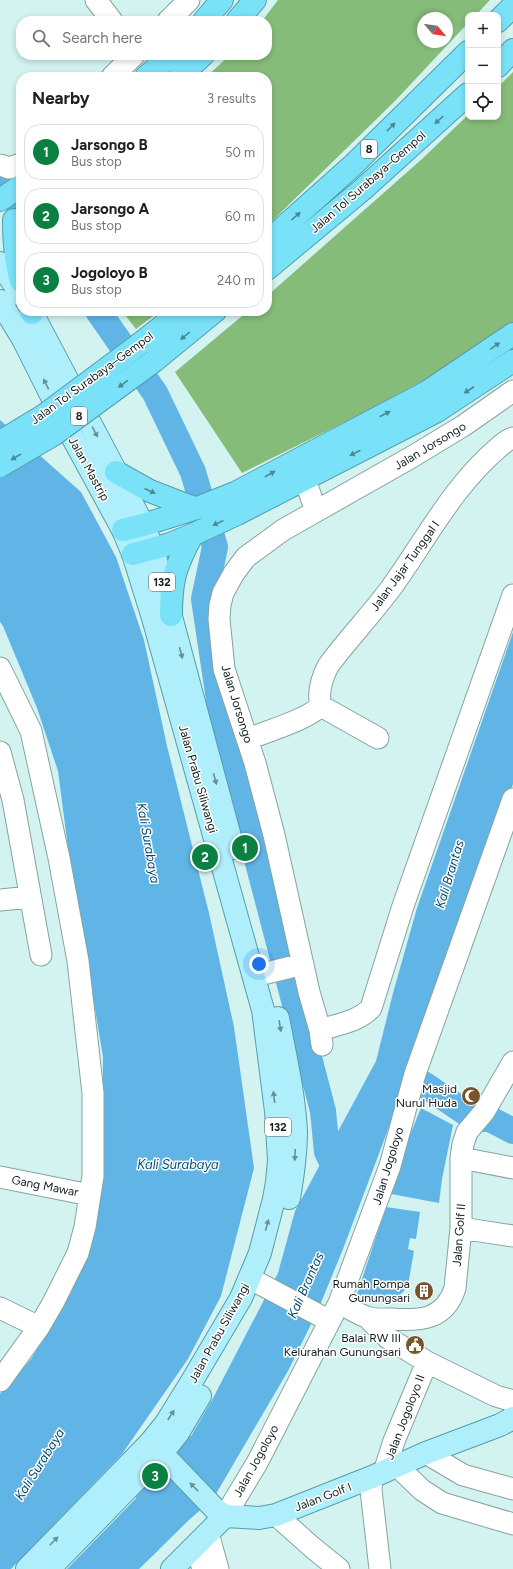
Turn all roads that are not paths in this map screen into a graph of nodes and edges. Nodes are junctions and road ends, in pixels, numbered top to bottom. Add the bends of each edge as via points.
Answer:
1 (96, 0) edge
2 (189, 0) edge
3 (222, 0) edge
4 (255, 0) edge
5 (513, 6) edge
6 (108, 16) edge
7 (173, 16) edge
8 (208, 16) edge
9 (241, 16) edge
10 (501, 19) edge
11 (513, 50) edge
12 (465, 55) edge
13 (129, 60) edge
14 (165, 60) edge
15 (198, 60) edge
16 (501, 63) edge
17 (117, 72) edge
18 (152, 72) edge
19 (184, 72) edge
20 (465, 97) edge
21 (0, 164) edge
22 (16, 166) edge
23 (16, 189) edge
24 (1, 199) edge
25 (14, 220) edge
26 (272, 238) edge
27 (16, 259) edge
28 (0, 263) edge
29 (272, 265) edge
30 (16, 288) edge
31 (0, 301) edge
32 (33, 316) edge
33 (176, 316) edge
34 (209, 316) edge
35 (513, 334) edge
36 (513, 361) edge
37 (513, 391) edge
38 (513, 438) edge
39 (0, 442) edge
40 (0, 466) edge
41 (301, 469) junction
42 (116, 472) junction
43 (236, 503) junction
44 (197, 508) junction
45 (316, 511) junction
46 (133, 528) junction
47 (196, 534) junction
48 (143, 552) junction
49 (513, 595) edge
50 (171, 616) junction
51 (0, 668) edge
52 (321, 706) junction
53 (378, 738) dead end
54 (248, 739) junction
55 (0, 753) edge
56 (513, 799) edge
57 (30, 897) junction
58 (0, 900) edge
59 (41, 955) dead end
60 (301, 965) junction
61 (269, 973) junction
62 (513, 1062) edge
63 (461, 1158) junction
64 (513, 1168) edge
65 (0, 1177) edge
66 (90, 1195) junction
67 (461, 1228) junction
68 (513, 1236) edge
69 (260, 1284) junction
70 (339, 1302) junction
71 (0, 1308) edge
72 (325, 1318) junction
73 (368, 1318) junction
74 (39, 1326) junction
75 (427, 1362) junction
76 (0, 1380) edge
77 (513, 1401) edge
78 (513, 1418) edge
79 (162, 1453) junction
80 (426, 1453) junction
81 (385, 1472) junction
82 (513, 1490) edge
83 (221, 1513) junction
84 (276, 1515) junction
85 (513, 1524) edge
86 (202, 1540) junction
87 (27, 1569) edge
88 (49, 1569) edge
89 (172, 1569) edge
90 (203, 1569) edge
91 (218, 1569) edge
92 (339, 1569) edge
93 (380, 1569) edge

1 - 6 street
2 - 7 street
3 - 8 highway
4 - 9 highway
5 - 10 highway
11 - 16 highway
26 -> 12 highway, Jalan Tol Surabaya–Gempol / 8 via 352,166
13 - 17 street
14 - 18 highway
15 - 19 highway
20 -> 29 highway, Jalan Tol Surabaya–Gempol / 8 via 362,190
21 - 22 street via 9,168
23 - 24 highway
25 - 27 highway
28 - 30 main road, Jalan Mastrip
46 -> 31 main road, Jalan Mastrip via 67,427 23,339
32 -> 42 main road, Jalan Mastrip
33 - 39 highway, Jalan Tol Surabaya–Gempol / 8, bridge via 43,416
34 -> 40 highway, Jalan Tol Surabaya–Gempol / 8, bridge via 154,361 54,435
41 -> 35 highway via 427,392
36 -> 41 highway via 437,411
37 - 45 street, Jalan Jorsongo via 463,426
38 - 52 street, Jalan Jajar Tunggal I via 492,454 468,480 391,588 328,666 320,687
41 - 43 highway
41 - 45 street
42 -> 44 highway via 150,491
42 - 46 main road, Jalan Mastrip
43 - 44 highway
43 -> 47 highway
44 - 46 highway
45 - 54 street, Jalan Jorsongo via 283,530 246,557 234,572 223,593 219,619 224,669
46 - 48 main road
47 - 48 highway
47 - 50 highway via 176,566
48 - 50 main road, Jalan Prabu Siliwangi / 132
69 -> 48 main road, Jalan Prabu Siliwangi / 132 via 260,1253 274,1199 279,1160 276,1111 263,1010 156,626
49 - 60 street, Jalan Jorsongo via 371,1008 365,1015 321,1037
50 -> 61 main road, Jalan Prabu Siliwangi / 132
51 - 66 street via 31,731 74,935 93,1093 93,1176
52 - 53 street
52 - 54 street via 303,718
54 - 60 street, Jalan Jorsongo via 274,835
55 - 57 street via 13,800
56 - 70 street, Jalan Jogoloyo via 413,1080 390,1166
57 - 58 street
57 - 59 street
60 - 61 street
61 -> 69 main road, Jalan Prabu Siliwangi / 132 via 277,1007 296,1130 295,1159 288,1205 282,1229
62 - 63 street, Jalan Golf II via 465,1137
63 - 64 street
63 - 67 street, Jalan Golf II
65 - 66 street, Gang Mawar
66 - 74 street via 78,1253
67 - 68 street
67 - 73 street, Jalan Golf II via 455,1288 441,1310 424,1319
69 - 72 street
69 - 79 main road, Jalan Prabu Siliwangi / 132 via 205,1388 178,1433
70 - 72 street, Jalan Jogoloyo
70 - 73 street, Jalan Golf II
71 - 74 street
72 - 83 street, Jalan Jogoloyo via 257,1463
73 - 75 street via 388,1338
74 - 76 street
75 - 77 street via 496,1396
75 - 81 street, Jalan Jogoloyo II via 394,1442
78 - 80 main road, Jalan Golf I
83 -> 79 main road
87 -> 79 main road, Jalan Prabu Siliwangi / 132
79 - 88 main road, Jalan Prabu Siliwangi / 132
80 - 81 main road, Jalan Golf I
80 - 82 street via 463,1475
81 - 84 main road, Jalan Golf I
81 - 85 street via 442,1503
81 - 93 street, Jalan Jogoloyo II via 371,1490
83 - 84 main road, Jalan Golf I via 259,1518
83 - 86 main road
84 - 92 street
86 - 89 main road
86 - 90 street
86 - 91 street

